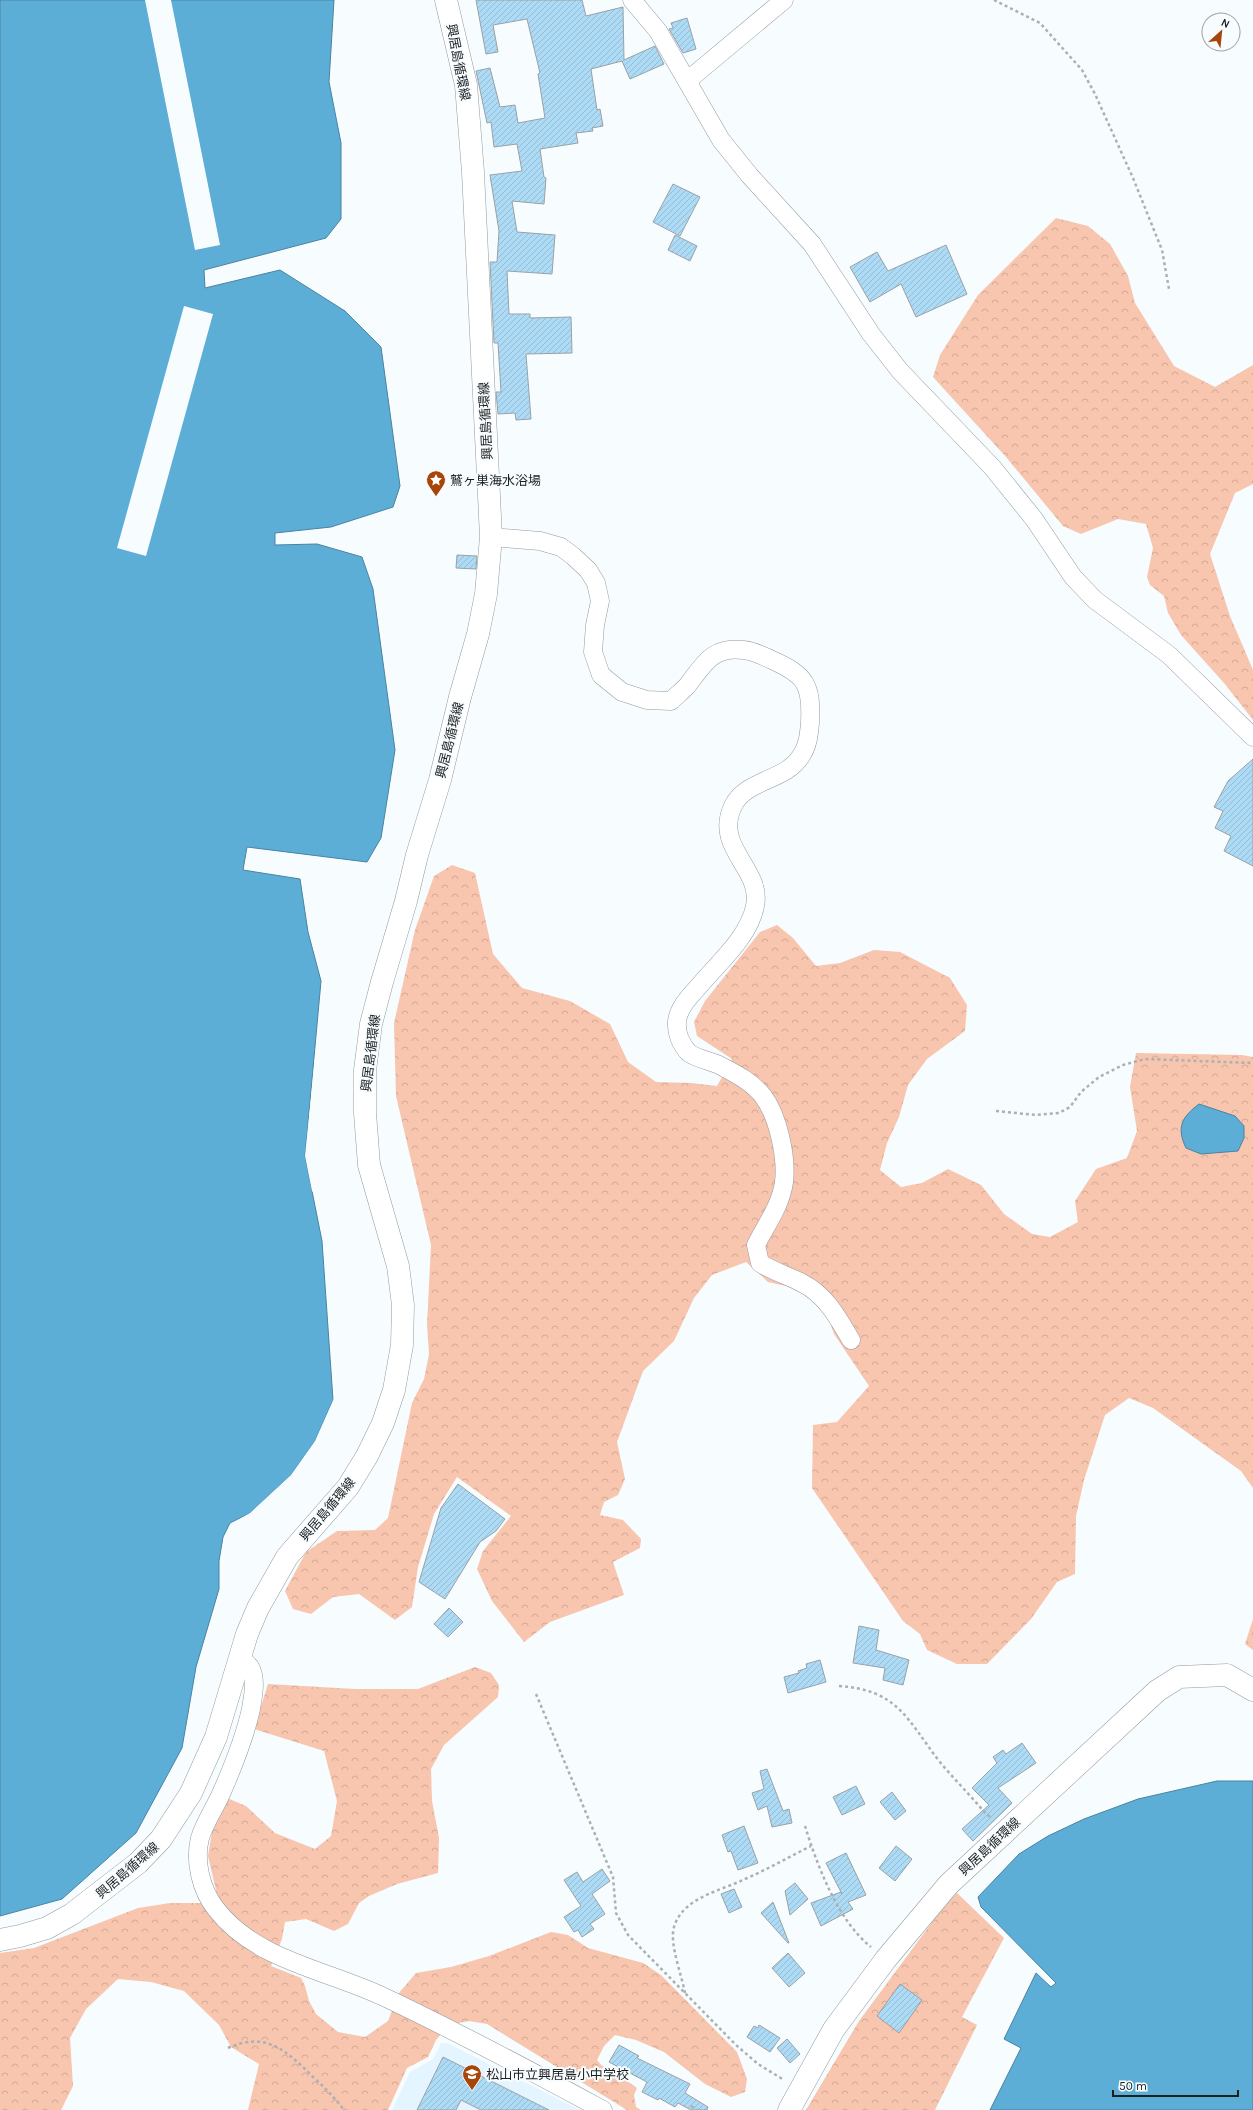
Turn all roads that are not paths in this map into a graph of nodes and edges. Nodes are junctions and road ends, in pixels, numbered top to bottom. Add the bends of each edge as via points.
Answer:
1 (446, 0) edge
2 (632, 0) edge
3 (784, 0) edge
4 (687, 81) junction
5 (491, 536) junction
6 (1253, 737) edge
7 (851, 1340) dead end
8 (239, 1657) junction
9 (1253, 1690) edge
10 (0, 1940) edge
11 (603, 2110) edge
12 (789, 2110) edge

1 - 5 main road, 興居島循環線 via 466,93 473,172
2 - 4 street via 658,30
3 - 4 street
4 - 6 street via 721,140 812,244 871,334 900,371 992,467 1034,518 1073,577 1095,600 1169,655
5 - 7 street via 540,541 560,547 588,570 596,583 600,601 593,652 601,675 622,692 647,700 671,701 711,656 732,648 750,650 794,670 806,684 811,704 809,737 801,756 788,770 747,790 734,804 728,820 730,842 757,890 756,905 750,923 734,946 684,1003 677,1020 678,1038 690,1054 714,1062 746,1080 763,1096 776,1121 782,1145 784,1182 777,1205 756,1245 760,1263 775,1273 802,1283 817,1292 834,1311
5 - 8 main road, 興居島循環線 via 486,594 478,634 440,780 378,996 371,1024 365,1070 369,1165 398,1266 403,1305 402,1345 394,1390 383,1423 367,1456 348,1487 287,1557 258,1608
8 - 10 main road, 興居島循環線 via 213,1744 191,1793 161,1839 138,1863 72,1914 47,1928
8 - 11 street via 250,1668 254,1682 253,1699 235,1763 200,1838 198,1863 202,1884 215,1908 234,1929 257,1945 283,1958 383,1996
9 - 12 main road, 興居島循環線 via 1227,1675 1179,1677 1157,1691 949,1884 886,1959 834,2029

